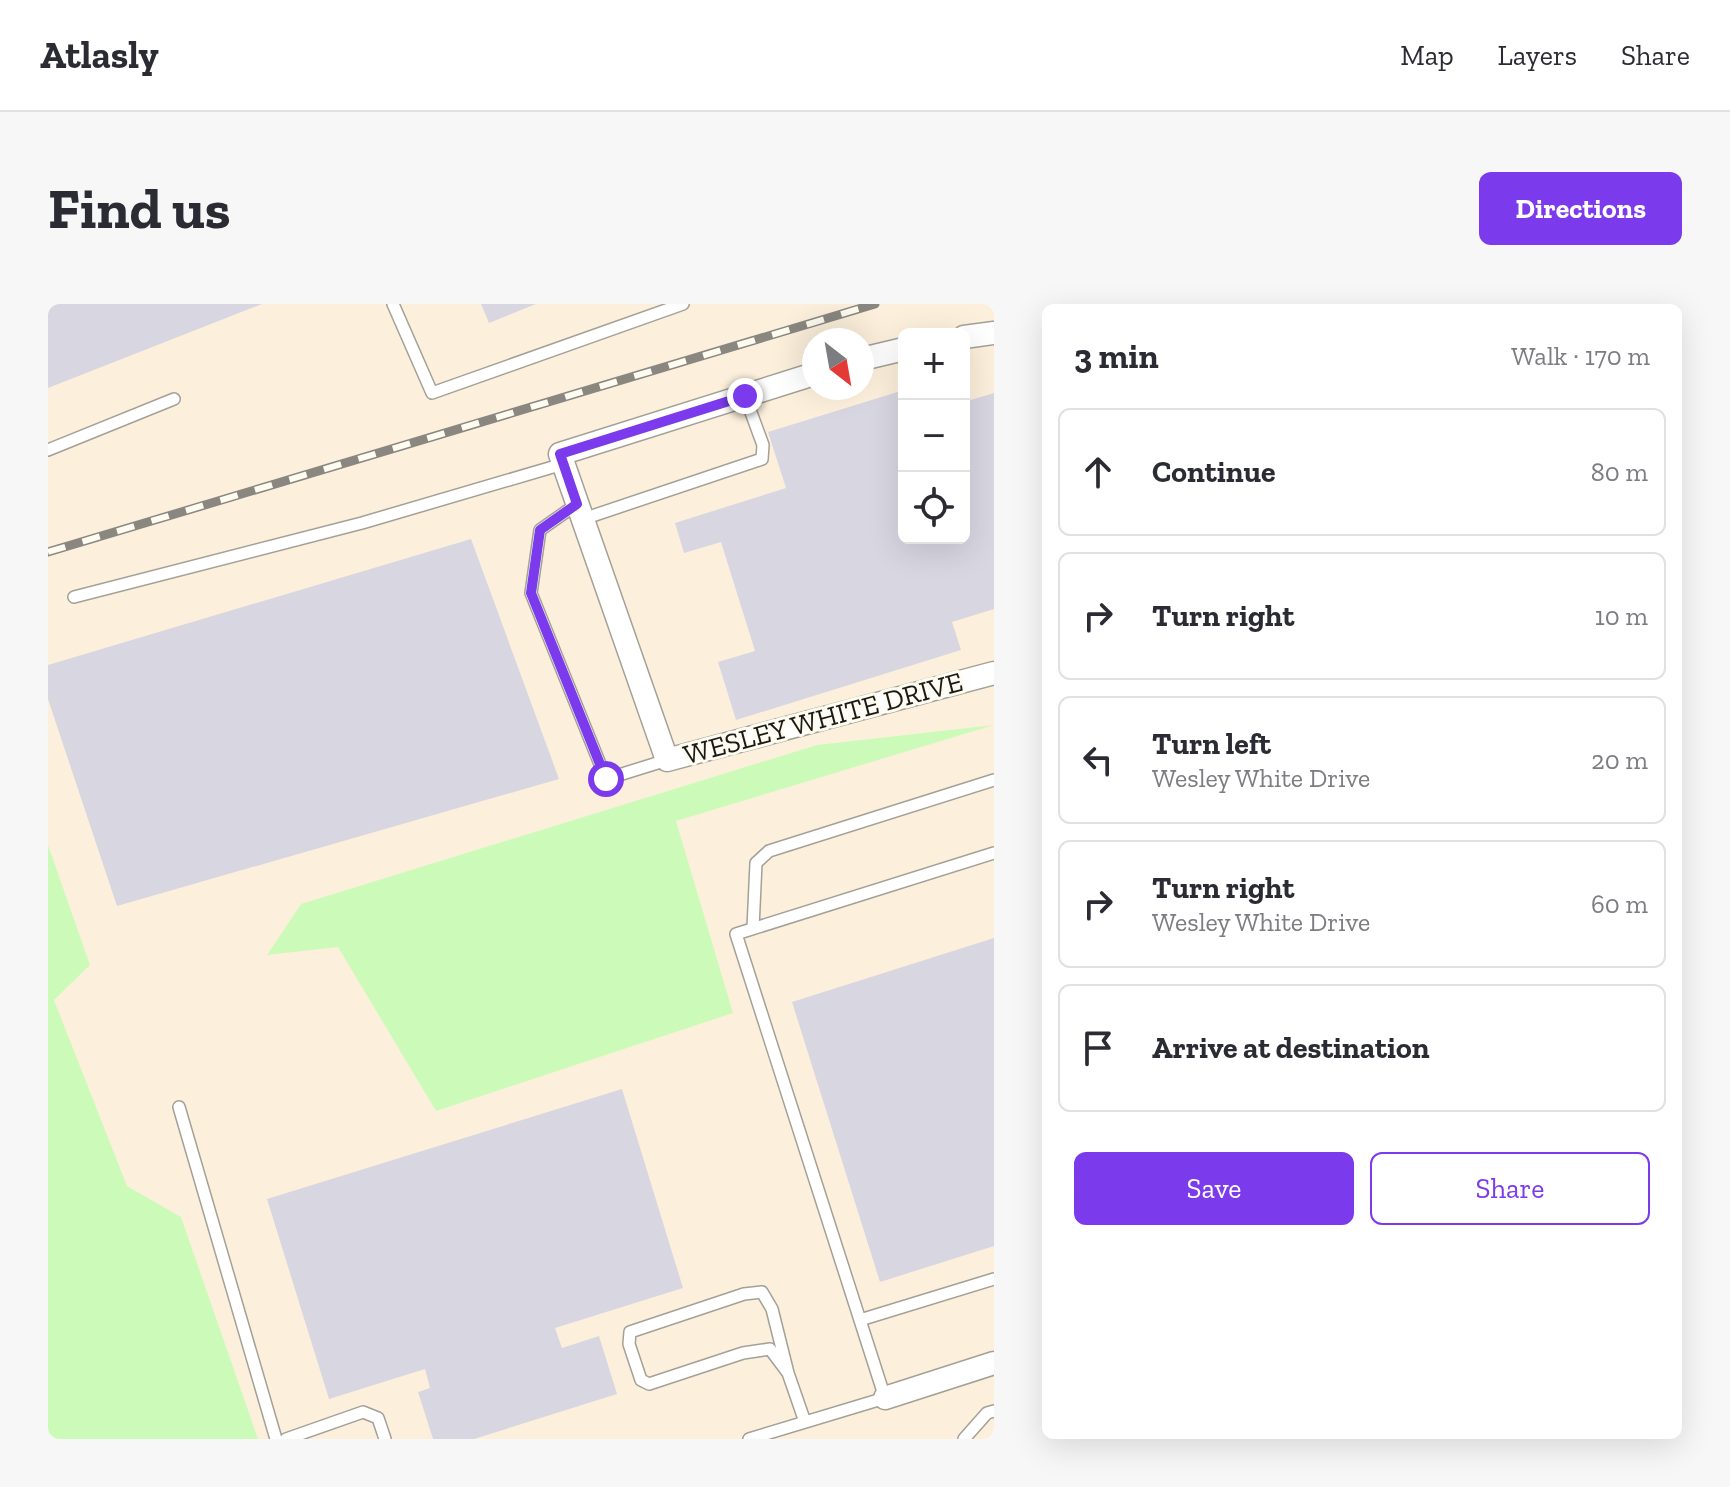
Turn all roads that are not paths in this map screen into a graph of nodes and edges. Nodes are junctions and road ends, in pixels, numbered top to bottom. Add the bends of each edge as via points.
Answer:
1 (393, 304) edge
2 (683, 304) edge
3 (994, 333) edge
4 (970, 336) edge
5 (898, 350) edge
6 (874, 356) edge
7 (802, 378) edge
8 (745, 396) junction
9 (174, 399) dead end
10 (48, 450) edge
11 (563, 464) junction
12 (580, 512) junction
13 (74, 597) dead end
14 (994, 673) edge
15 (667, 760) junction
16 (994, 780) edge
17 (994, 853) edge
18 (753, 928) junction
19 (179, 1107) dead end
20 (994, 1279) edge
21 (860, 1320) junction
22 (994, 1363) edge
23 (788, 1373) junction
24 (885, 1398) junction
25 (994, 1411) edge
26 (805, 1422) junction
27 (276, 1439) edge
28 (286, 1439) edge
29 (385, 1439) edge
30 (749, 1439) edge
31 (964, 1439) edge

1 - 2 lane via 432,393
3 - 4 street
5 - 6 street
7 - 8 street
8 - 11 street via 560,454
8 - 12 lane via 763,445 762,459
9 - 10 lane
11 - 12 street, WESLEY WHITE DRIVE
11 - 13 lane via 362,523
12 - 15 street, WESLEY WHITE DRIVE
12 - 15 lane via 540,530 531,593 606,779
14 - 15 street, WESLEY WHITE DRIVE
16 - 18 lane via 769,851 756,863
17 - 18 lane
18 - 21 lane via 736,934
19 - 27 lane
20 - 21 lane
21 - 24 lane
22 - 24 street
23 - 23 lane via 770,1349 649,1384 641,1380 633,1360 630,1332 762,1292 772,1309
23 - 26 lane
24 - 26 lane
25 - 31 lane
26 - 30 lane
28 - 29 lane via 363,1412 378,1418

